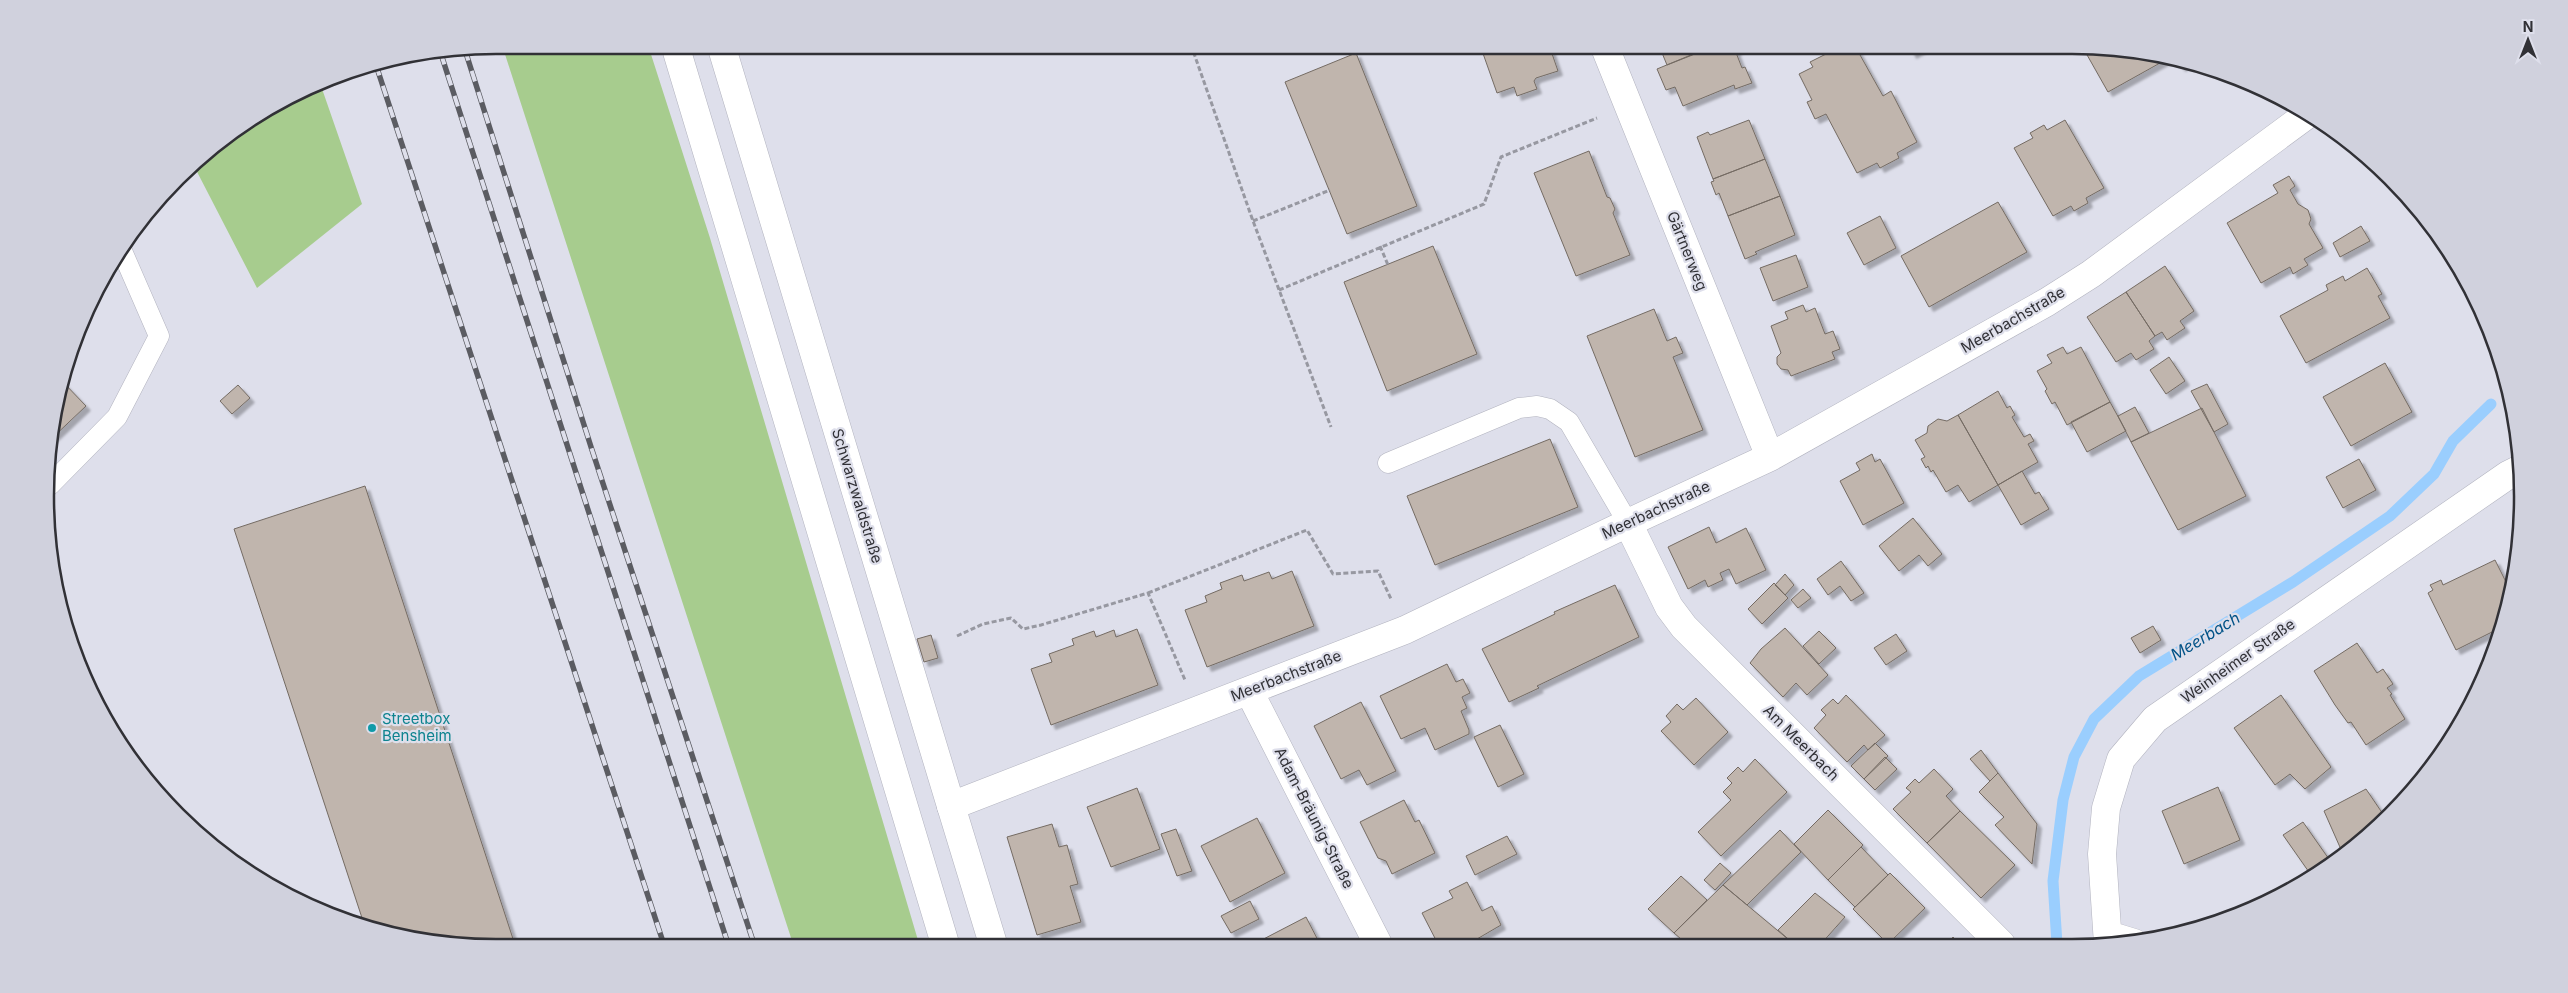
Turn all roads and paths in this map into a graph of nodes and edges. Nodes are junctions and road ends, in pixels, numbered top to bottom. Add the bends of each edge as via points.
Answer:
1 (678, 54) edge
2 (724, 54) edge
3 (1194, 54) edge
4 (1608, 54) edge
5 (1629, 106) junction
6 (2302, 119) edge
7 (1330, 190) dead end
8 (1253, 221) junction
9 (1380, 246) junction
10 (124, 257) edge
11 (1388, 265) dead end
12 (1279, 290) junction
13 (1331, 427) dead end
14 (1770, 457) junction
15 (1388, 463) dead end
16 (2513, 472) edge
17 (55, 480) edge
18 (1628, 523) junction
19 (1148, 592) junction
20 (1405, 630) junction
21 (957, 636) dead end
22 (1249, 691) junction
23 (1198, 710) junction
24 (951, 806) junction
25 (2108, 937) edge
26 (944, 939) edge
27 (992, 939) edge
28 (1375, 939) edge
29 (1996, 939) edge

1 - 26 street
2 - 24 street, Schwarzwaldstraße
3 - 8 path
4 - 5 street, Gärtnerweg
5 - 9 path via 1500,157 1484,204
5 - 14 street, Gärtnerweg
6 - 14 street, Meerbachstraße via 2091,274 2047,302
7 - 8 path
8 - 12 path
9 - 11 path
9 - 12 path
10 - 17 lane via 159,336 117,417
12 - 13 path
14 - 18 street, Meerbachstraße
15 - 18 lane via 1519,408 1538,406 1550,409 1569,422
16 - 25 street, Weinheimer Straße via 2155,719 2120,759 2106,808 2102,854
18 - 20 street, Meerbachstraße
18 - 29 street, Am Meerbach via 1669,607 1684,627
19 - 20 path via 1307,530 1333,574 1378,571
19 - 21 path via 1041,625 1023,629 1011,618 983,624
19 - 23 path
20 - 22 street, Meerbachstraße
22 - 23 street, Meerbachstraße
22 - 28 street, Adam-Bräunig-Straße
23 - 24 street, Meerbachstraße
24 - 27 street, Schwarzwaldstraße

